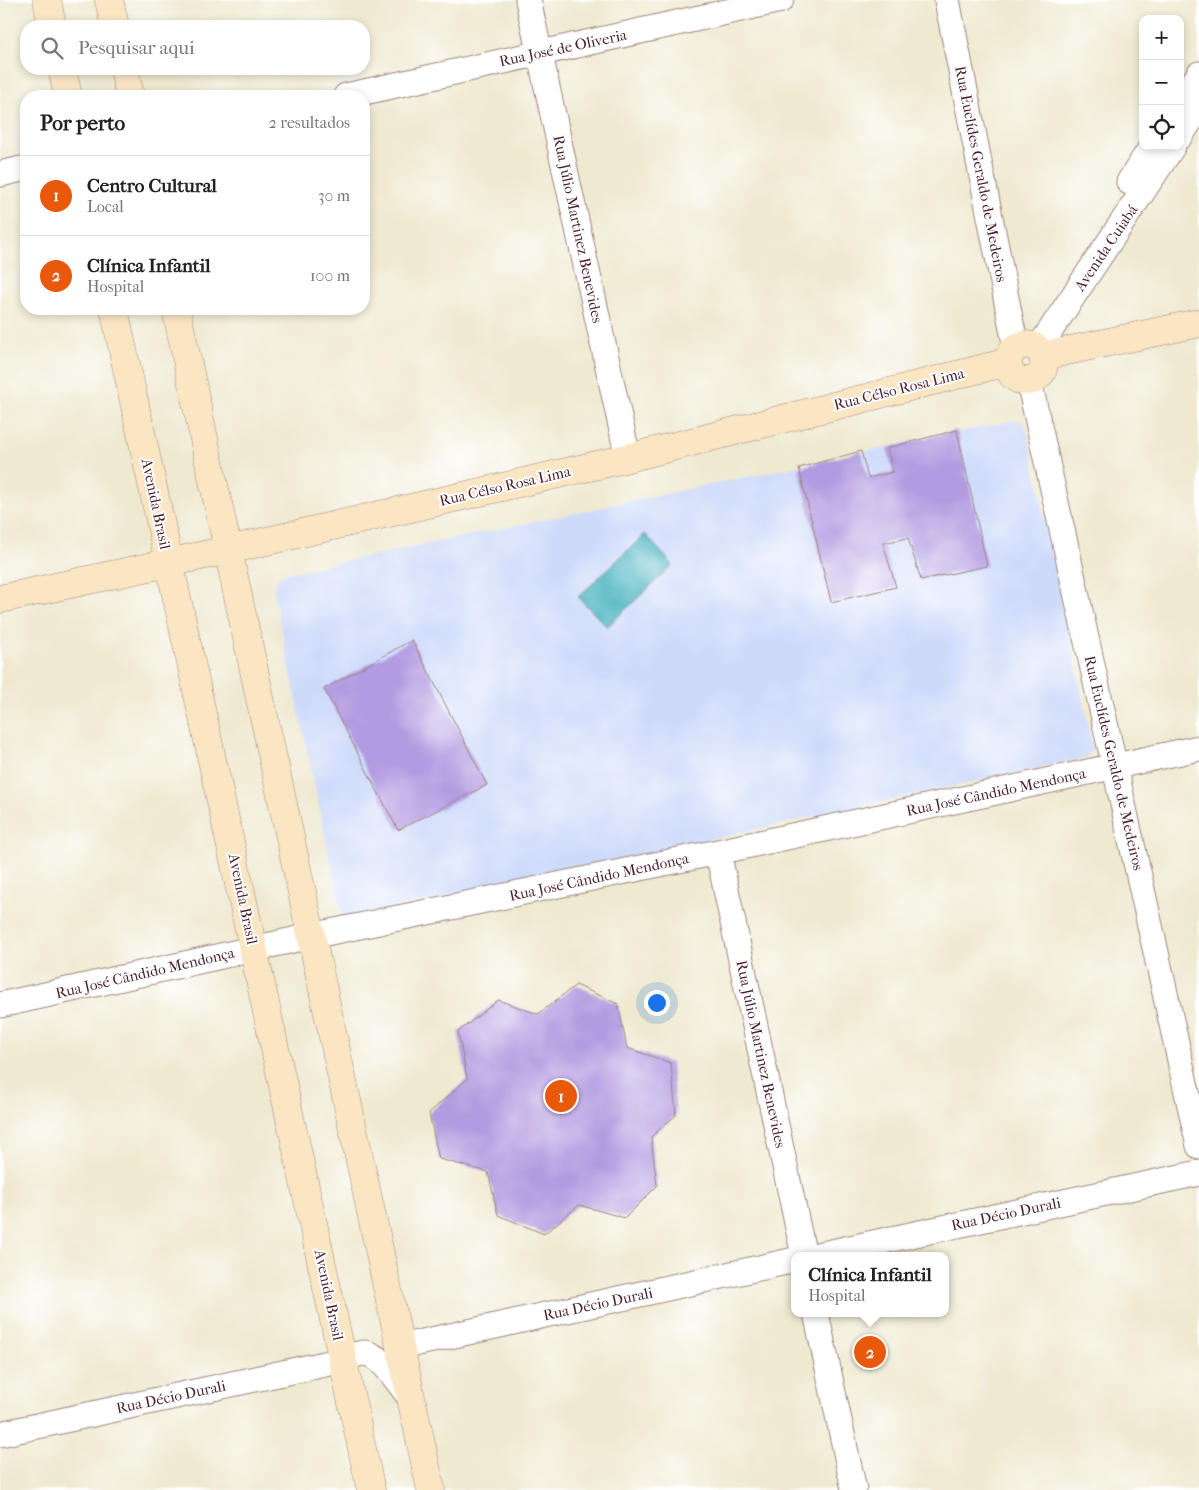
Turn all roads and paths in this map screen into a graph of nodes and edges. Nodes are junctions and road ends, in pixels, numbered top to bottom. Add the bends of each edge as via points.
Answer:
1 (47, 0) edge
2 (109, 0) edge
3 (528, 0) edge
4 (781, 0) edge
5 (947, 0) edge
6 (51, 20) edge
7 (114, 20) edge
8 (539, 52) junction
9 (1199, 74) edge
10 (63, 75) edge
11 (125, 75) edge
12 (67, 90) edge
13 (129, 90) edge
14 (370, 91) edge
15 (1184, 97) edge
16 (1199, 108) edge
17 (1184, 130) edge
18 (1150, 150) edge
19 (1170, 150) edge
20 (20, 169) edge
21 (0, 174) edge
22 (115, 315) edge
23 (177, 315) edge
24 (1199, 323) edge
25 (1026, 352) junction
26 (1029, 381) joint
27 (628, 458) junction
28 (228, 550) junction
29 (169, 562) junction
30 (0, 599) edge
31 (1199, 748) edge
32 (1114, 766) junction
33 (718, 852) junction
34 (311, 936) junction
35 (254, 949) junction
36 (0, 1005) edge
37 (1199, 1146) edge
38 (1199, 1172) edge
39 (803, 1252) edge
40 (831, 1252) edge
41 (791, 1261) edge
42 (817, 1317) edge
43 (400, 1347) junction
44 (342, 1360) junction
45 (411, 1399) junction
46 (0, 1434) edge
47 (371, 1490) edge
48 (431, 1490) edge
49 (854, 1490) edge

1 - 6 street
2 - 7 street
3 - 8 street, Rua Júlio Martinez Benevides
4 - 8 street, Rua José de Oliveria
5 - 25 street, Rua Euclídes Geraldo de Medeiros
8 - 14 street, Rua José de Oliveria
8 - 27 street, Rua Júlio Martinez Benevides
9 - 15 street
10 - 12 street
11 - 13 street
16 - 17 street
18 - 25 street, Avenida Cuiabá
19 - 25 street, Avenida Cuiabá
20 - 21 street
22 - 29 street, Avenida Brasil
23 - 28 street
24 - 25 street, Rua Célso Rosa Lima
25 - 26 street via 1010,370 1014,376
25 - 27 street, Rua Célso Rosa Lima
26 - 32 street, Rua Euclídes Geraldo de Medeiros
27 - 28 street, Rua Célso Rosa Lima
28 - 29 street, Rua Célso Rosa Lima
28 - 34 street
29 - 30 street, Rua Célso Rosa Lima
29 - 35 street, Avenida Brasil
31 - 32 street, Rua José Cândido Mendonça
32 - 33 street, Rua José Cândido Mendonça
32 - 37 street, Rua Euclídes Geraldo de Medeiros
33 - 34 street, Rua José Cândido Mendonça
33 - 39 street, Rua Júlio Martinez Benevides
34 - 35 street, Rua José Cândido Mendonça
34 - 43 street
35 - 36 street, Rua José Cândido Mendonça
35 - 44 street, Avenida Brasil
38 - 40 street, Rua Décio Durali
41 - 43 street, Rua Décio Durali
42 - 49 street
43 - 45 street
44 - 45 street, Rua Décio Durali via 363,1353 372,1354
44 - 46 street, Rua Décio Durali
44 - 47 street, Avenida Brasil
45 - 48 street

